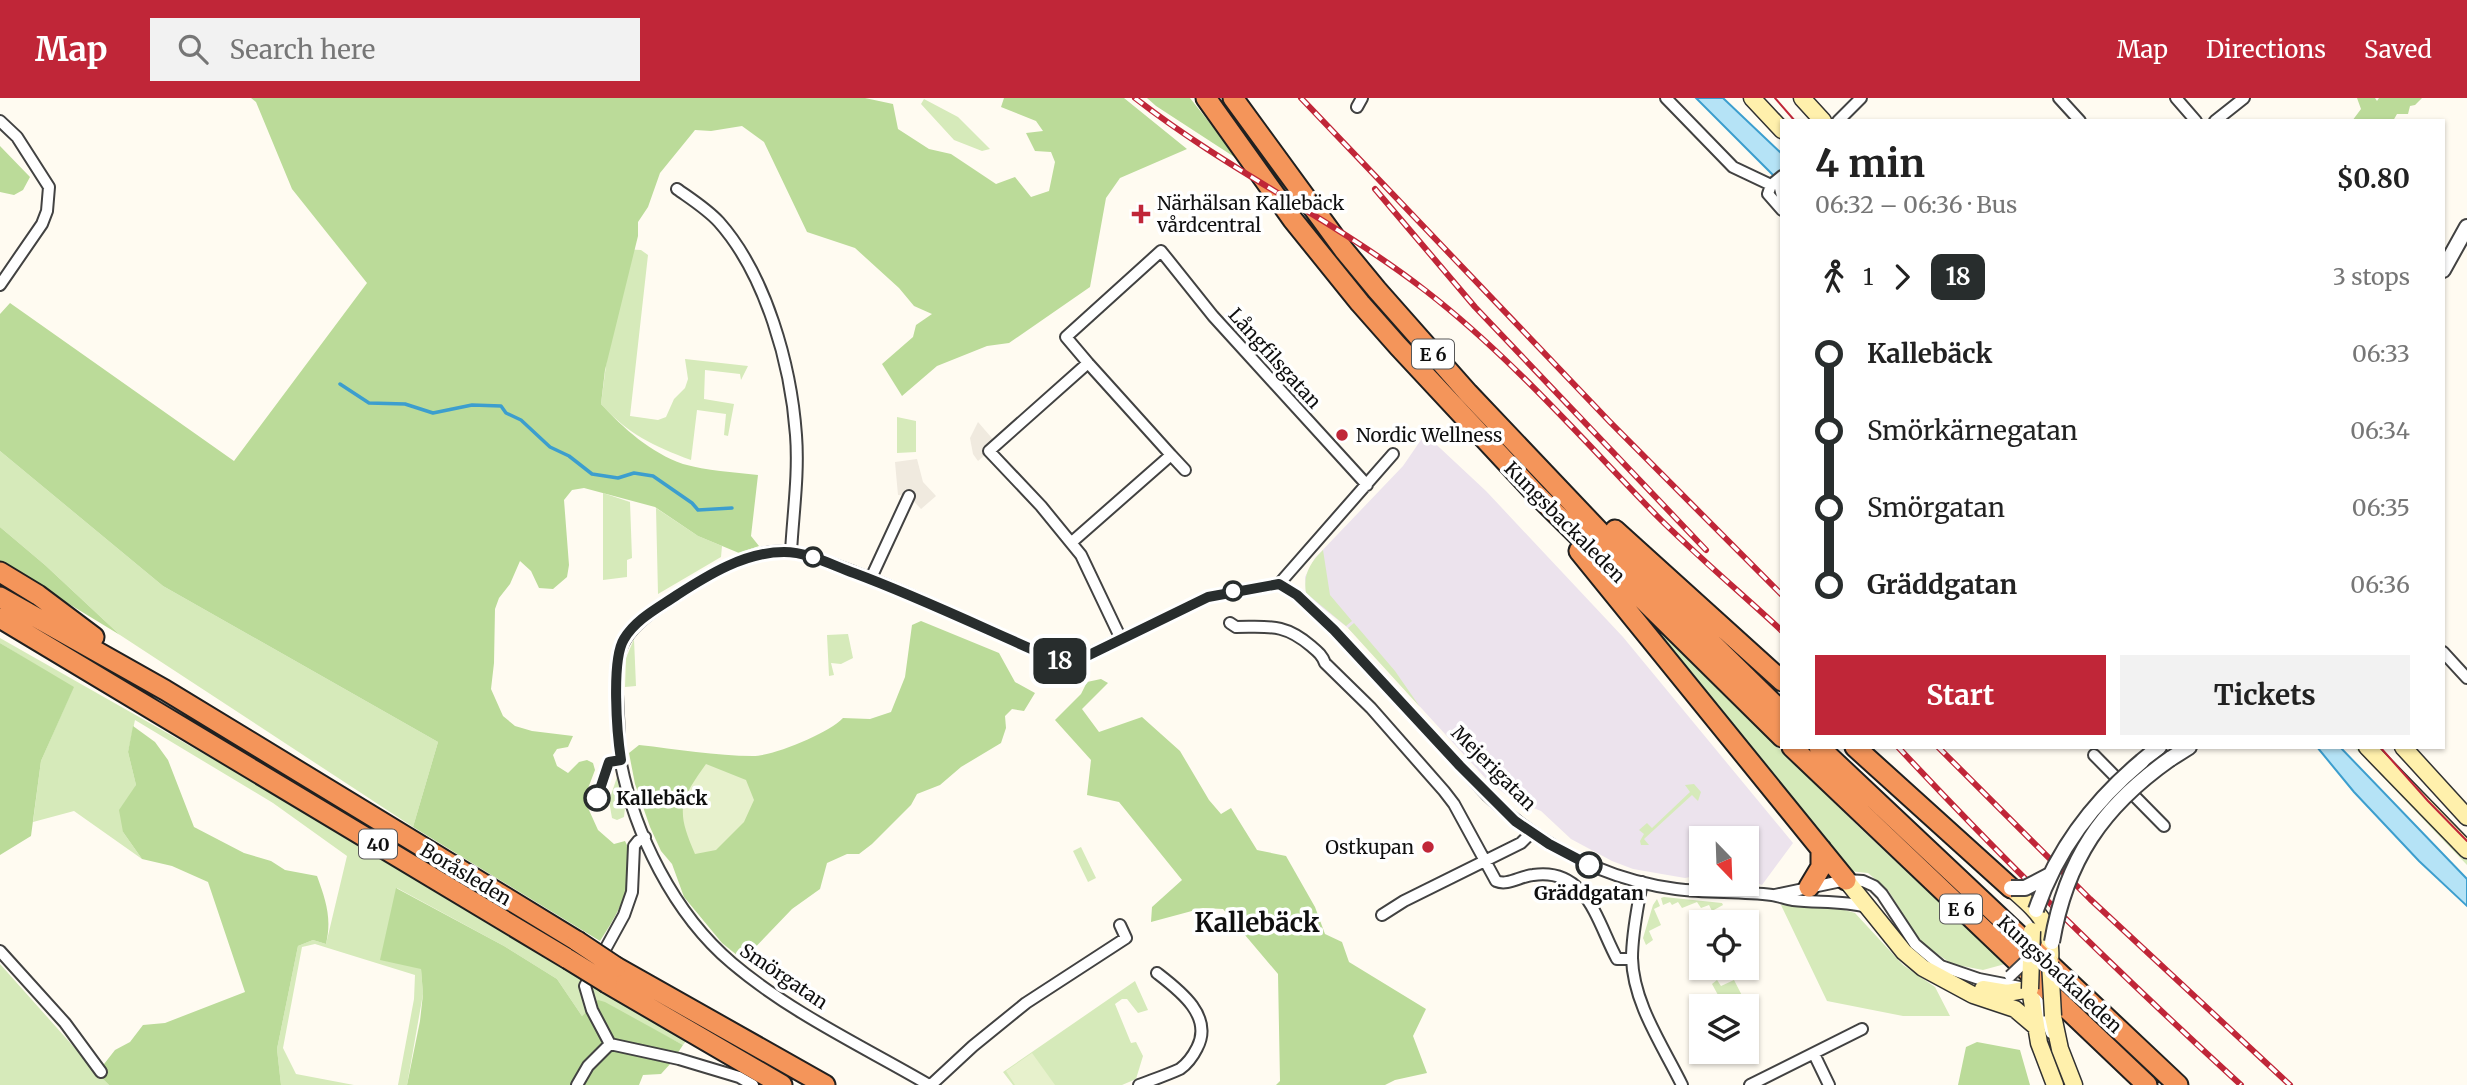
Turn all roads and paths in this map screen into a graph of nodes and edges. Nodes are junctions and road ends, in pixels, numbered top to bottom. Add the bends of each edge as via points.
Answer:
1 (1206, 98) edge
2 (1233, 98) edge
3 (1666, 98) edge
4 (1752, 98) edge
5 (1802, 98) edge
6 (1861, 98) edge
7 (2059, 98) edge
8 (2176, 98) edge
9 (2244, 98) edge
10 (1822, 119) edge
11 (1840, 119) edge
12 (2078, 119) edge
13 (2194, 119) edge
14 (2217, 119) edge
15 (0, 121) edge
16 (1780, 128) edge
17 (1777, 181) edge
18 (677, 189) dead end
19 (1780, 208) edge
20 (2467, 227) edge
21 (2445, 266) edge
22 (0, 285) edge
23 (1088, 363) junction
24 (1393, 454) dead end
25 (1171, 455) junction
26 (1539, 467) junction
27 (1185, 470) dead end
28 (1367, 485) junction
29 (1536, 494) junction
30 (909, 496) dead end
31 (1072, 542) junction
32 (791, 552) junction
33 (0, 572) edge
34 (870, 578) junction
35 (1279, 584) junction
36 (0, 597) edge
37 (0, 618) edge
38 (1230, 623) dead end
39 (0, 628) edge
40 (1121, 639) junction
41 (2445, 654) edge
42 (62, 655) junction
43 (2467, 678) edge
44 (1780, 679) edge
45 (165, 690) junction
46 (1780, 710) edge
47 (1780, 735) edge
48 (1794, 749) edge
49 (1821, 749) edge
50 (1857, 749) edge
51 (2157, 749) edge
52 (2186, 749) edge
53 (2369, 749) edge
54 (2405, 749) edge
55 (2095, 754) edge
56 (2467, 817) edge
57 (2164, 826) dead end
58 (1531, 833) junction
59 (645, 837) junction
60 (1821, 849) junction
61 (2467, 850) edge
62 (1485, 862) junction
63 (2050, 875) junction
64 (1846, 880) junction
65 (1642, 882) junction
66 (1809, 887) junction
67 (2011, 888) junction
68 (1772, 895) junction
69 (1868, 908) junction
70 (2036, 910) junction
71 (1382, 915) dead end
72 (1120, 925) dead end
73 (2052, 942) junction
74 (572, 950) junction
75 (0, 951) edge
76 (2029, 958) junction
77 (1632, 959) junction
78 (2050, 969) junction
79 (1157, 973) dead end
80 (612, 975) junction
81 (1997, 982) junction
82 (1955, 985) junction
83 (2033, 997) junction
84 (2035, 1026) junction
85 (1862, 1029) dead end
86 (610, 1044) junction
87 (1814, 1054) junction
88 (101, 1072) dead end
89 (577, 1085) edge
90 (753, 1085) edge
91 (782, 1085) edge
92 (825, 1085) edge
93 (930, 1085) edge
94 (1139, 1085) edge
95 (1682, 1085) edge
96 (1750, 1085) edge
97 (1829, 1085) edge
98 (2055, 1085) edge
99 (2074, 1085) edge
100 (2147, 1085) edge
101 (2178, 1085) edge

1 - 29 highway, Kungsbackaleden / E 6 via 1293,220 1360,303
2 - 26 highway, Kungsbackaleden / E 6 via 1377,290
3 - 17 street via 1733,167
4 - 16 main road
5 - 10 main road
6 - 11 street
7 - 12 street
8 - 13 street
9 - 14 street
15 - 22 street via 17,137 49,187 42,224
17 - 19 street via 1768,189
18 - 32 street via 718,222 738,248 778,336 796,438
20 - 21 street
23 - 25 street
23 - 28 street, Långfilsgatan via 1066,337 1161,251 1213,316
23 - 31 street via 989,451
24 - 28 street
25 - 27 street
25 - 31 street
26 - 44 highway
26 - 46 highway, Kungsbackaleden / E 6 via 1634,568
28 - 35 street
29 - 47 highway, Kungsbackaleden / E 6
29 - 60 highway
30 - 34 street
31 - 40 street
32 - 34 street, Smörgatan
32 - 59 street, Smörgatan via 756,556 723,568 645,617 621,645 617,673 620,752
33 - 45 highway
34 - 40 street, Smörgatan via 1059,661 1075,660
35 - 40 street, Smörgatan via 1208,597
35 - 58 street, Mejerigatan via 1334,630 1488,796
36 - 45 highway, Boråsleden / 40
37 - 42 highway, Boråsleden / 40
38 - 62 street via 1280,627 1323,656 1444,791
39 - 42 highway
41 - 43 street
42 - 74 highway, Boråsleden / 40
45 - 74 highway, Boråsleden / 40
48 - 100 highway, Kungsbackaleden / E 6
49 - 101 highway, Kungsbackaleden / E 6
50 - 67 highway
51 - 63 street, bridge via 2095,805
52 - 73 street, bridge via 2127,793 2091,834 2064,888
53 - 61 main road
54 - 56 main road
55 - 57 street
58 - 62 street
58 - 65 street, Mejerigatan via 1589,865
59 - 86 street via 634,846 632,892 624,915 585,986
59 - 93 street, Smörgatan via 679,902 731,962 774,995
60 - 64 highway
60 - 66 highway via 1821,867
62 - 71 street
62 - 77 street via 1500,883 1545,874 1574,884 1586,895 1618,959
63 - 67 street, bridge via 2025,888
63 - 70 street, bridge
64 - 66 street, Mejerigatan
64 - 69 main road
64 - 81 street via 1874,887 1915,944 1941,966
65 - 68 street, Mejerigatan via 1674,889
65 - 77 street
66 - 68 street, Mejerigatan
67 - 70 main road
68 - 69 street, Mejerigatan
69 - 82 main road via 1905,952
70 - 73 main road
70 - 76 main road, bridge
72 - 93 street, Smörgatan via 1126,938 1026,1003
73 - 78 main road, bridge
74 - 80 highway, Boråsleden / 40, bridge
75 - 88 street via 65,1023
76 - 81 street, bridge
76 - 83 main road, bridge
77 - 95 street via 1637,992
78 - 83 main road, bridge
78 - 83 main road, bridge
79 - 94 street via 1189,1001 1200,1024 1201,1040 1182,1068
80 - 91 highway, Boråsleden / 40
80 - 92 highway, Boråsleden / 40
81 - 83 street
82 - 83 main road
82 - 84 main road via 1973,996 2015,1009
83 - 84 main road
83 - 99 main road via 2058,1041
84 - 98 main road
85 - 87 street
86 - 89 street
86 - 90 street via 679,1059
87 - 96 street
87 - 97 street

